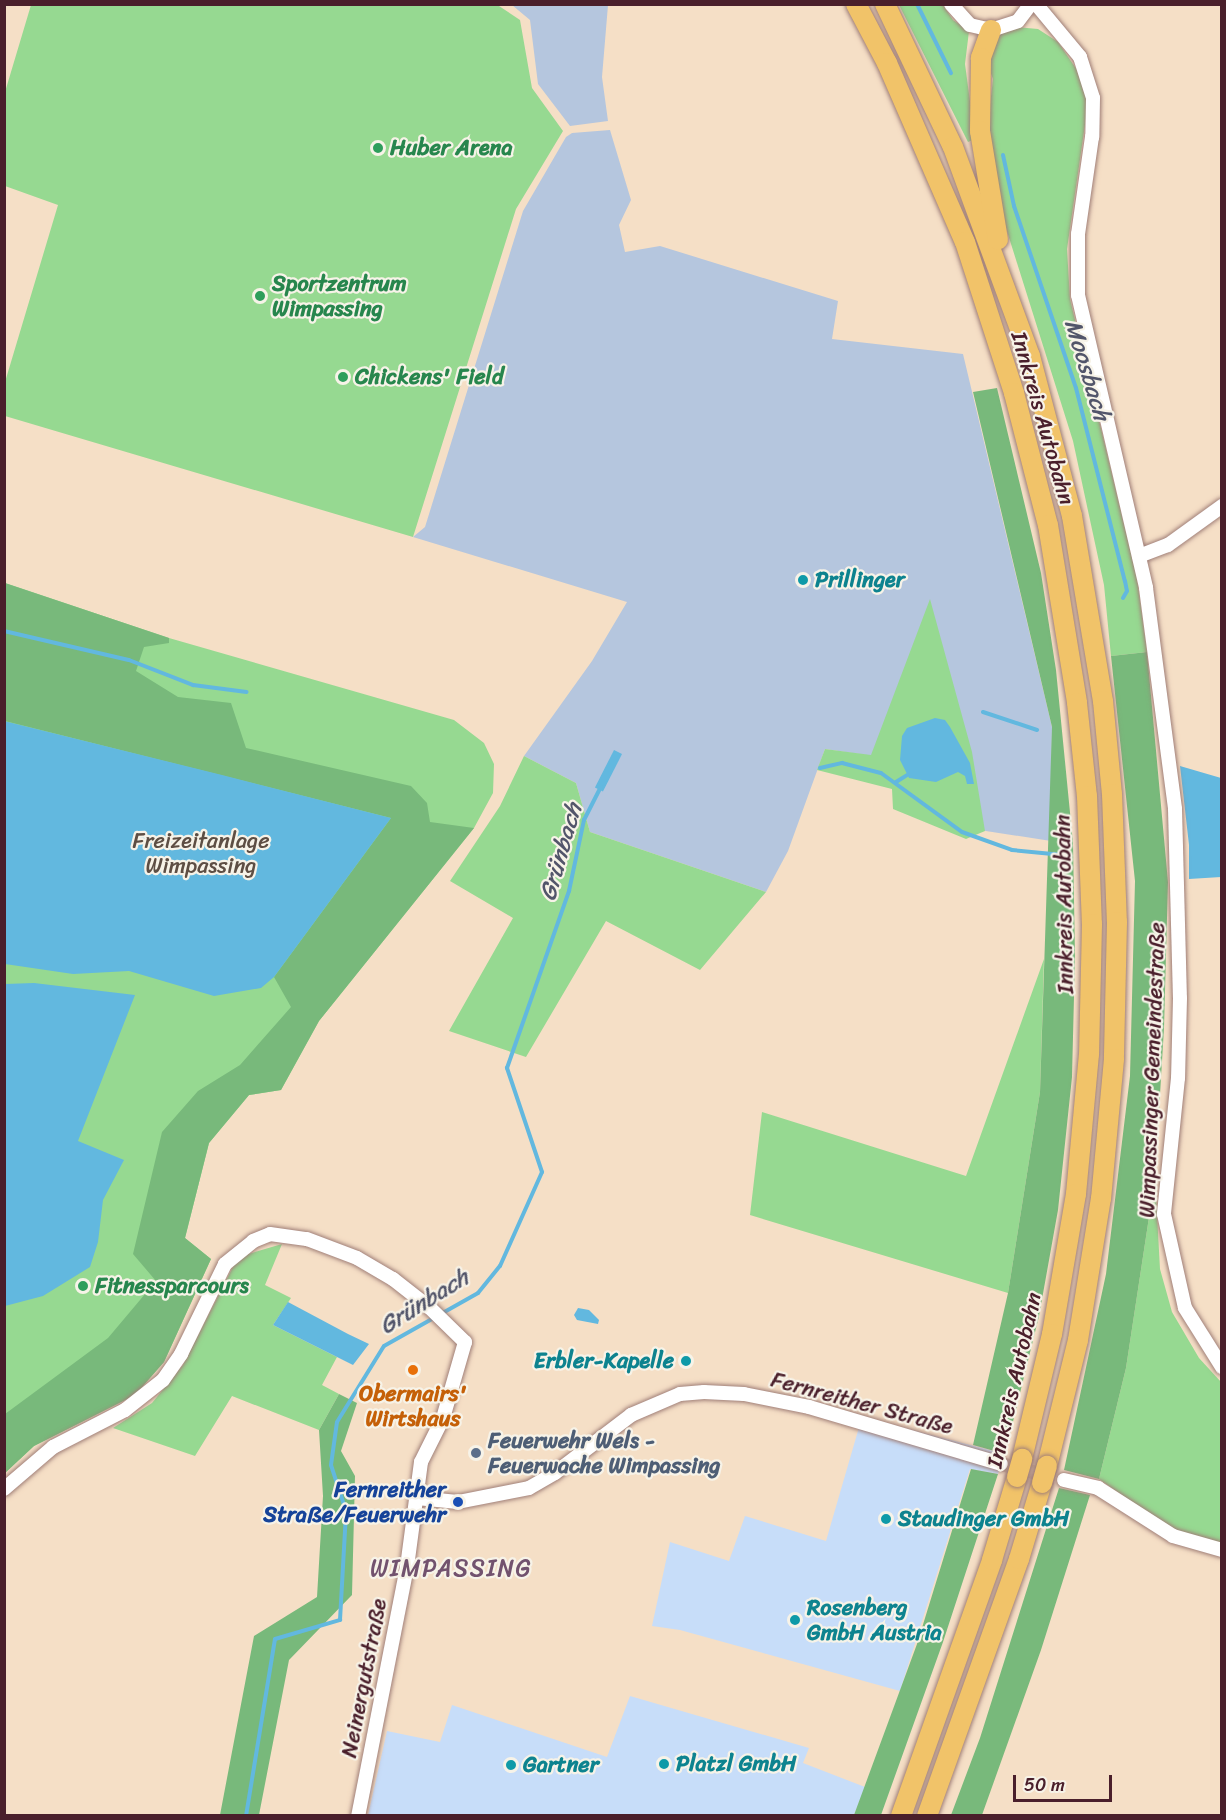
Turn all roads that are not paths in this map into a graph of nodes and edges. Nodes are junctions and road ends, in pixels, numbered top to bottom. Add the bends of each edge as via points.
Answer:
1 (856, 4) edge
2 (885, 4) edge
3 (951, 4) edge
4 (1031, 4) edge
5 (1036, 4) edge
6 (1018, 21) junction
7 (1053, 28) junction
8 (991, 30) junction
9 (1003, 276) junction
10 (1221, 506) edge
11 (1139, 556) junction
12 (1219, 1364) edge
13 (1001, 1464) tunnel mouth
14 (1064, 1480) tunnel mouth
15 (4, 1489) edge
16 (417, 1498) junction
17 (1221, 1550) edge
18 (358, 1815) edge
19 (901, 1815) edge
20 (927, 1815) edge

1 - 19 highway, Innkreis Autobahn via 887,63 965,242 1014,393 1048,525 1077,703 1087,796 1092,924 1089,1054 1076,1194 1052,1334 992,1560
2 - 9 highway, Innkreis Autobahn via 953,147
3 - 8 street via 970,25
4 - 6 street
5 - 7 street, Wimpassinger Gemeindestraße
6 - 7 street
6 - 8 street
7 - 11 street, Wimpassinger Gemeindestraße via 1080,57 1093,98 1092,137 1078,234 1078,295
8 - 9 highway via 981,58 980,131
9 - 20 highway, Innkreis Autobahn via 1050,428 1092,619 1112,794 1117,922 1114,1059 1101,1198 1078,1340 1045,1475 1004,1603
10 - 11 street via 1168,545
11 - 12 street, Wimpassinger Gemeindestraße via 1169,745 1179,885 1178,1078 1164,1215 1185,1308
13 - 16 street, Fernreither Straße via 809,1407 744,1394 704,1392 680,1394 631,1415 529,1488 458,1502
14 - 17 street via 1098,1488 1173,1536
15 - 16 street, Neinergutstraße via 53,1447 125,1410 163,1380 181,1354 225,1264 253,1241 270,1234 286,1234 337,1250 393,1279 465,1342 443,1418 421,1462
16 - 18 street, Neinergutstraße

